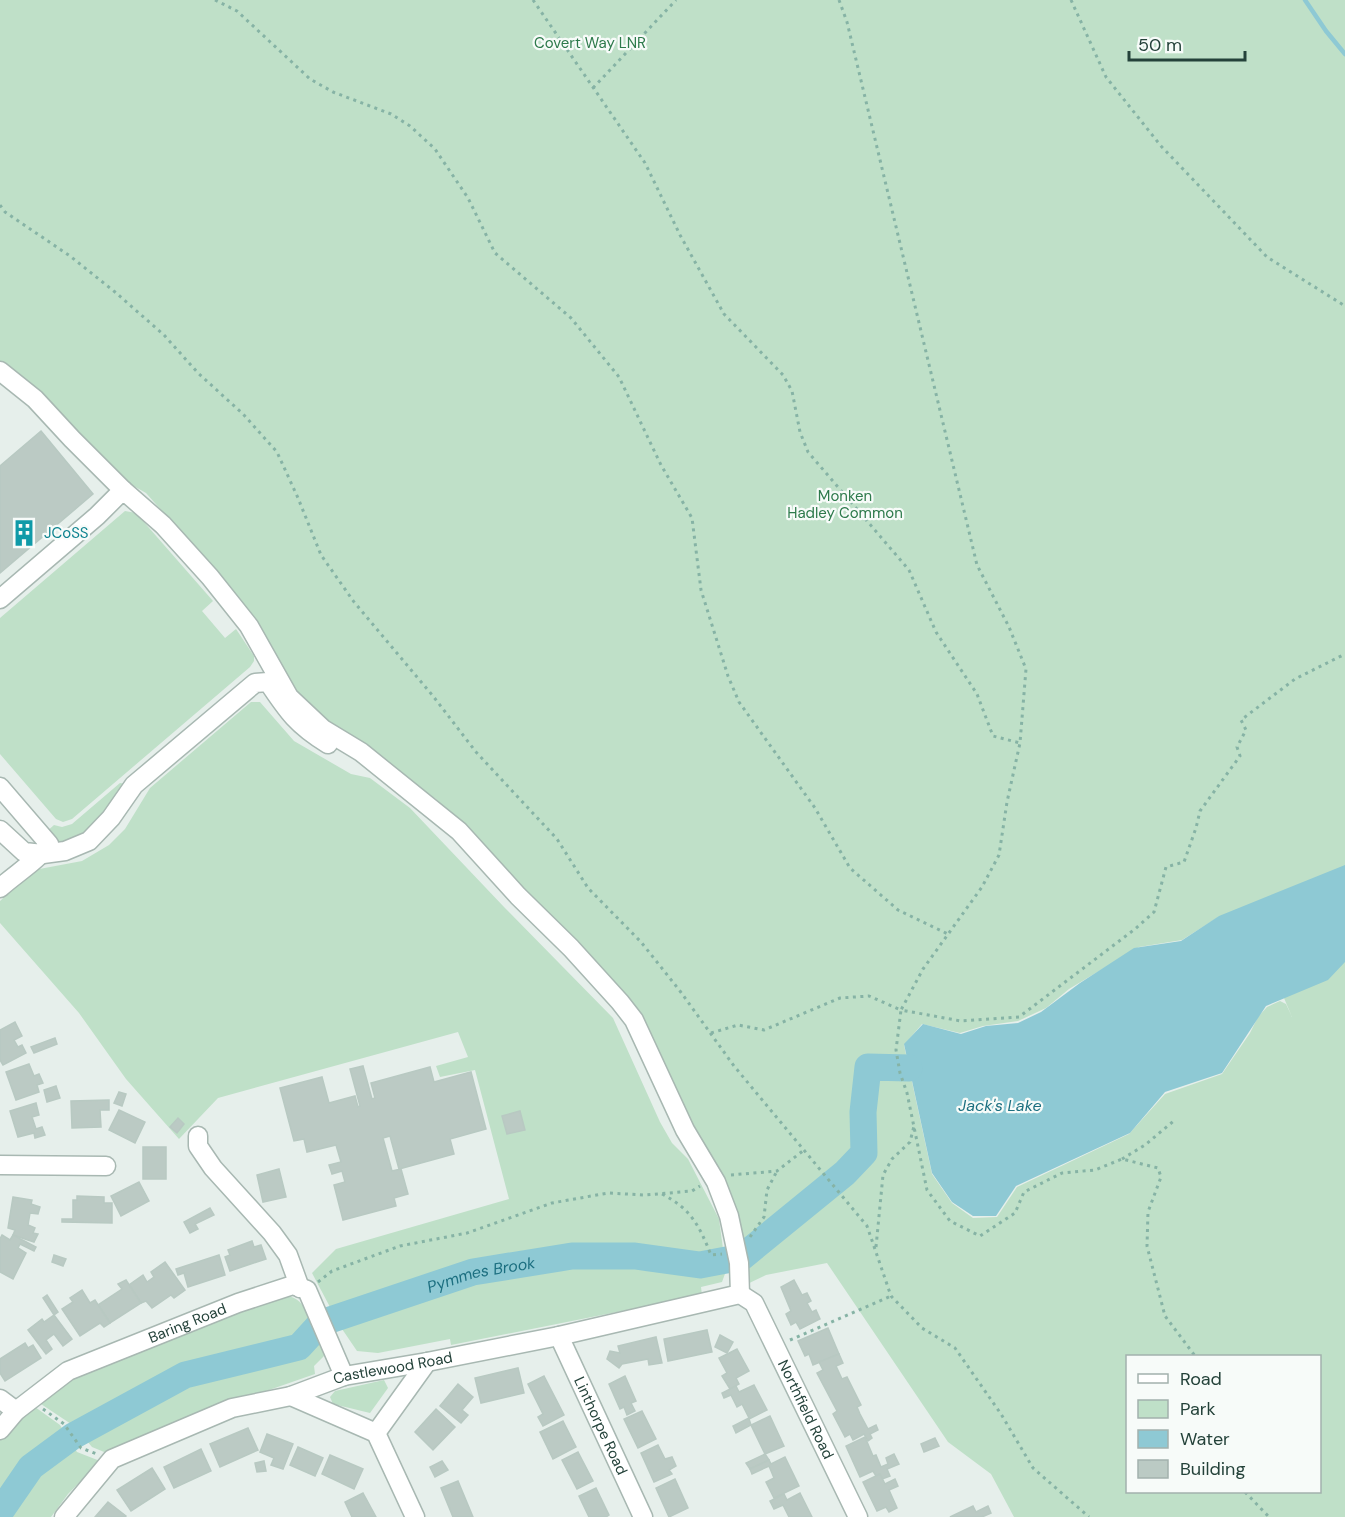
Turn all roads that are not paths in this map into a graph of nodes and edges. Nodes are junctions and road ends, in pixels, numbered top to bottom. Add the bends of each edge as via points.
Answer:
1 (0, 370) edge
2 (123, 490) junction
3 (0, 599) edge
4 (384, 770) junction
5 (0, 787) edge
6 (0, 830) edge
7 (43, 854) junction
8 (0, 888) edge
9 (198, 1136) dead end
10 (0, 1165) edge
11 (106, 1166) dead end
12 (307, 1294) junction
13 (747, 1299) junction
14 (559, 1336) junction
15 (427, 1362) junction
16 (344, 1376) junction
17 (291, 1396) junction
18 (0, 1399) edge
19 (23, 1405) junction
20 (0, 1430) edge
21 (376, 1433) junction
22 (64, 1517) edge
23 (415, 1517) edge
24 (643, 1517) edge
25 (858, 1517) edge

1 - 2 street via 35,399
2 - 3 street
2 - 4 street via 163,525 210,577 249,626 289,697 323,729
4 - 7 street via 349,757 307,732 288,713 268,682 255,682 134,785 111,819 89,841 65,851
4 - 13 street via 459,831 634,1020 686,1130 716,1182 729,1216
5 - 7 street via 49,844
6 - 7 street via 24,852
7 - 8 street
9 - 12 street via 198,1146 213,1168 288,1254
10 - 11 street
12 - 16 street
12 - 19 street, Baring Road via 293,1285 238,1303 68,1371
13 - 14 street, Castlewood Road
13 - 25 street, Northfield Road via 775,1347
14 - 15 street, Castlewood Road
14 - 24 street, Linthorpe Road
15 - 16 street, Castlewood Road
15 - 21 street
16 - 17 street, Castlewood Road
17 - 21 street
17 - 22 street, Castlewood Road via 232,1408 112,1459
18 - 19 street
19 - 20 street, Baring Road
21 - 23 street

